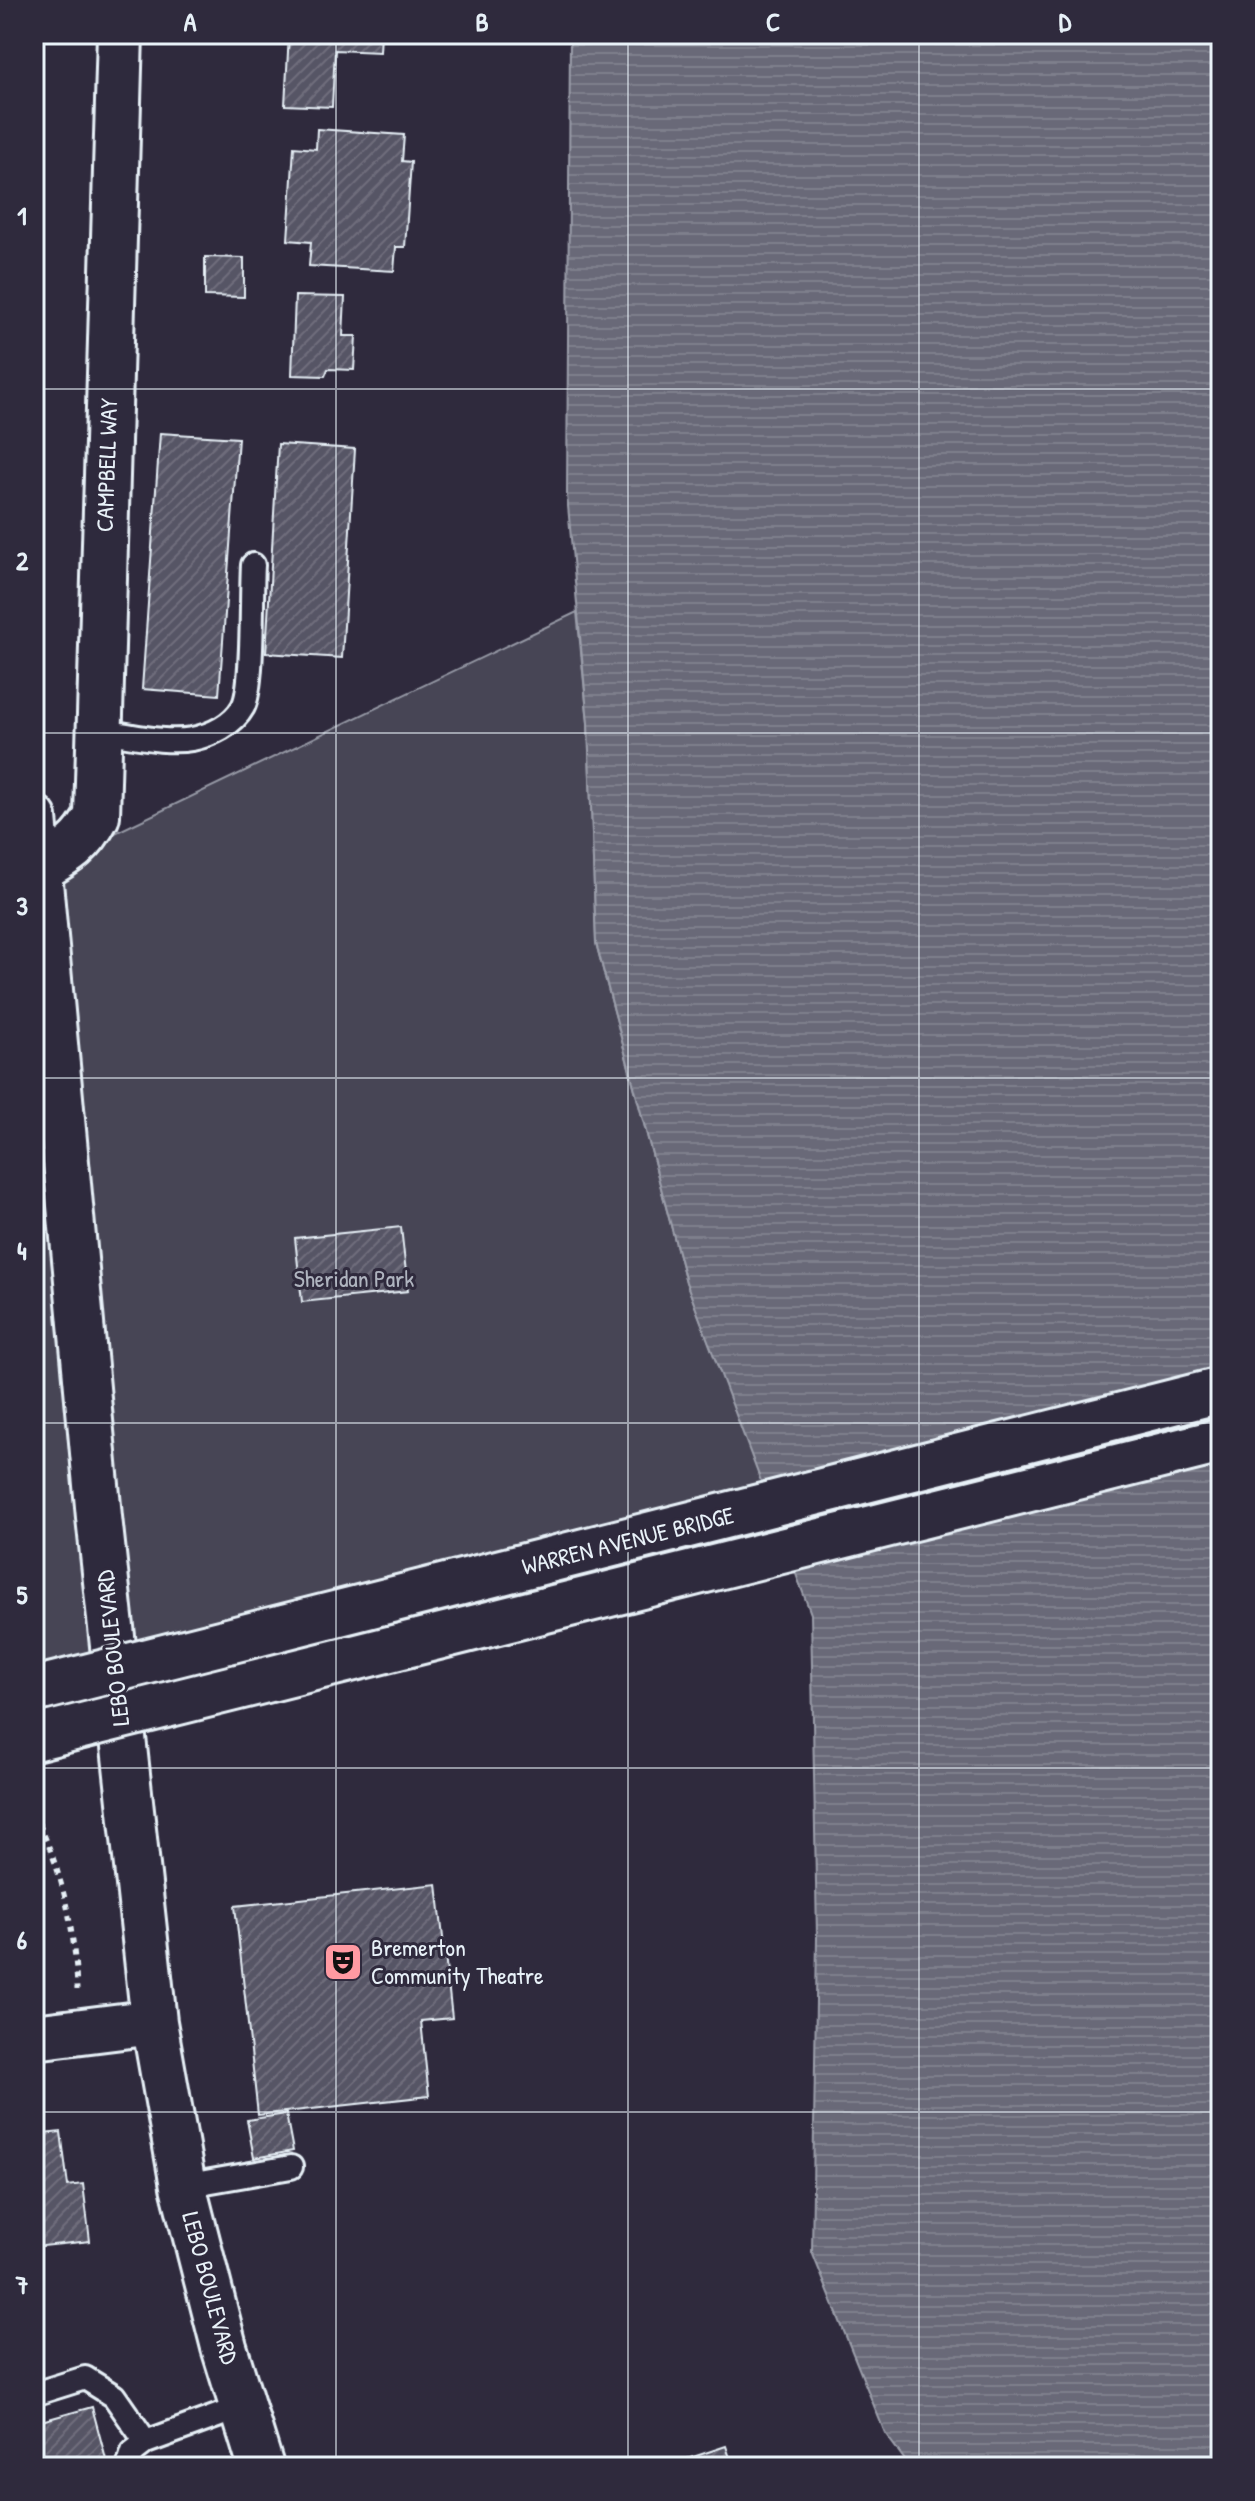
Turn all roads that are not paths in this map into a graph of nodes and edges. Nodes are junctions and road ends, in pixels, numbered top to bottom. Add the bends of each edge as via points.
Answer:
1 (120, 34) edge
2 (253, 565) dead end
3 (100, 731) junction
4 (34, 818) edge
5 (40, 869) junction
6 (1221, 1390) edge
7 (1221, 1441) edge
8 (34, 1690) edge
9 (34, 1738) edge
10 (154, 2022) junction
11 (34, 2037) edge
12 (291, 2167) dead end
13 (183, 2186) junction
14 (34, 2394) edge
15 (242, 2407) junction
16 (146, 2442) junction
17 (128, 2467) edge
18 (261, 2467) edge

1 - 3 main road, CAMPBELL WAY
2 - 3 lane via 249,684 245,705 231,723 190,739
3 - 5 main road, CAMPBELL WAY via 97,816 76,847
4 - 5 main road, LEBO BOULEVARD
5 - 10 main road, LEBO BOULEVARD via 99,1517
6 - 8 main road, WARREN AVENUE BRIDGE, bridge
7 - 9 main road, WARREN AVENUE BRIDGE, bridge
10 - 11 main road
10 - 13 main road, LEBO BOULEVARD
12 - 13 lane
13 - 15 main road, LEBO BOULEVARD
14 - 16 lane via 85,2378 114,2396
15 - 16 lane
15 - 18 main road, LEBO BOULEVARD
16 - 17 lane via 133,2452

